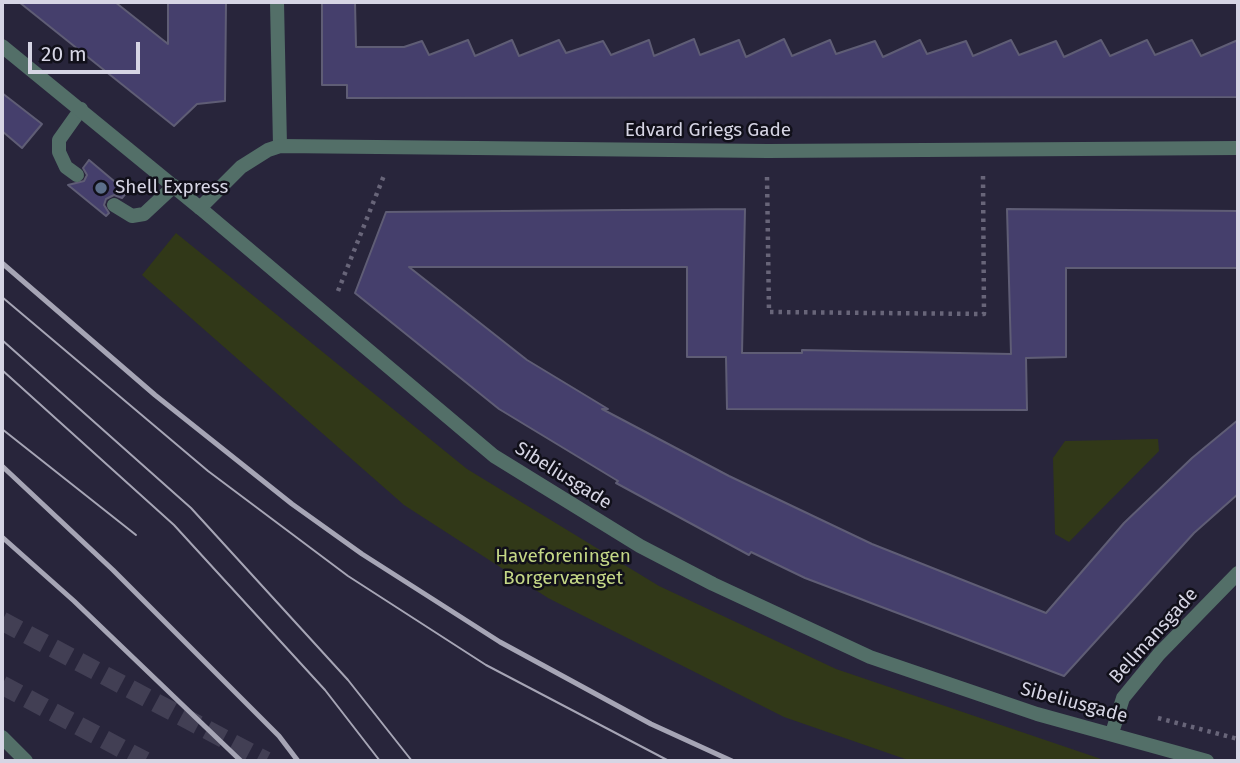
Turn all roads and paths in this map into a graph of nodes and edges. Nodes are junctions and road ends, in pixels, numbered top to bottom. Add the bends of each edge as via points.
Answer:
1 (277, 2) edge
2 (2, 47) edge
3 (81, 109) junction
4 (280, 146) junction
5 (394, 148) junction
6 (1238, 148) edge
7 (768, 151) junction
8 (983, 151) junction
9 (77, 175) dead end
10 (174, 186) junction
11 (114, 205) dead end
12 (200, 208) junction
13 (328, 318) junction
14 (1238, 573) edge
15 (1170, 720) dead end
16 (1112, 733) junction
17 (2, 737) edge
18 (1238, 739) edge
19 (26, 761) edge
20 (1207, 761) edge

1 - 4 street
2 - 3 street, Sibeliusgade
3 - 9 street via 59,140 66,167
3 - 10 street, Sibeliusgade
4 - 5 street, Edvard Griegs Gade
4 - 12 street, Edvard Griegs Gade via 241,167
5 - 7 street, Edvard Griegs Gade
5 - 13 path
6 - 8 street, Edvard Griegs Gade
7 - 8 street, Edvard Griegs Gade
7 - 8 path via 769,312 984,314
10 - 11 street via 144,214 132,216
10 - 12 street, Sibeliusgade
12 - 13 street, Sibeliusgade
13 - 16 street, Sibeliusgade via 494,456 713,584 883,662 1037,714
14 - 16 street, Bellmansgade via 1123,698
15 - 18 path
16 - 20 street, Sibeliusgade
17 - 19 street

